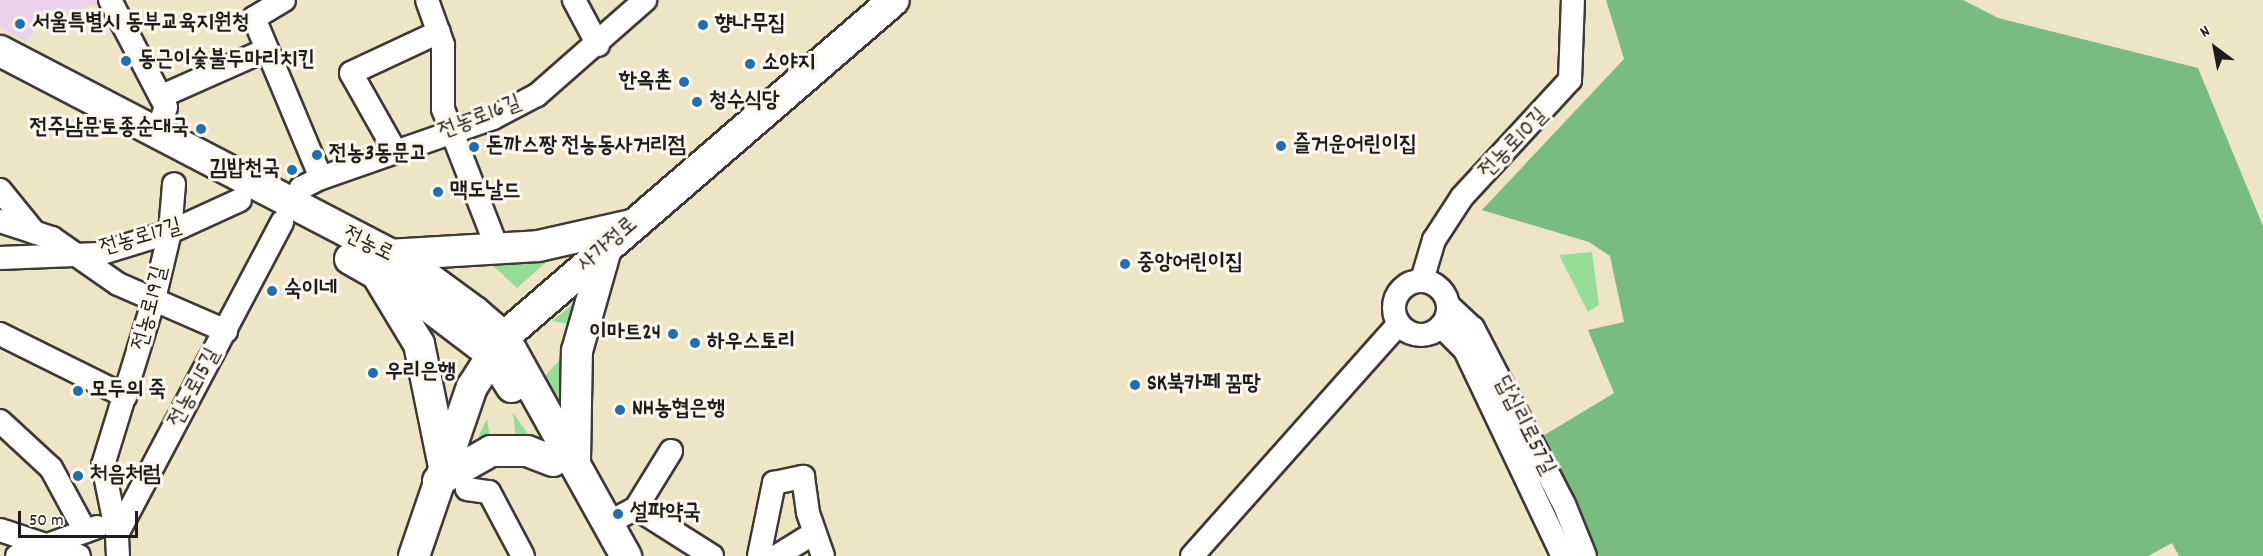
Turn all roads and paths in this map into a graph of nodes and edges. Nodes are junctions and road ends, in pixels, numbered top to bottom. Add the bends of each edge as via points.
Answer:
1 (110, 0) edge
2 (284, 0) edge
3 (427, 0) edge
4 (574, 0) edge
5 (645, 0) edge
6 (1573, 0) edge
7 (887, 2) edge
8 (439, 32) junction
9 (598, 45) junction
10 (266, 50) junction
11 (0, 51) edge
12 (0, 72) edge
13 (162, 96) junction
14 (450, 130) junction
15 (156, 134) junction
16 (394, 149) junction
17 (321, 178) junction
18 (174, 184) dead end
19 (0, 190) edge
20 (240, 200) junction
21 (287, 214) junction
22 (1, 225) edge
23 (631, 225) junction
24 (170, 232) junction
25 (35, 233) junction
26 (607, 245) junction
27 (498, 250) junction
28 (74, 253) junction
29 (0, 258) edge
30 (380, 264) junction
31 (1422, 280) junction
32 (154, 299) junction
33 (1444, 316) junction
34 (1399, 324) junction
35 (226, 331) junction
36 (0, 334) edge
37 (497, 345) junction
38 (125, 396) junction
39 (0, 421) edge
40 (671, 451) dead end
41 (564, 461) junction
42 (441, 473) junction
43 (467, 489) dead end
44 (636, 508) junction
45 (608, 524) junction
46 (115, 528) junction
47 (0, 530) edge
48 (85, 531) junction
49 (814, 533) junction
50 (47, 546) junction
51 (17, 556) edge
52 (79, 556) edge
53 (118, 556) edge
54 (414, 556) edge
55 (523, 556) edge
56 (603, 556) edge
57 (626, 556) edge
58 (712, 556) edge
59 (759, 556) edge
60 (777, 556) edge
61 (823, 556) edge
62 (1192, 556) edge
63 (1563, 556) edge
64 (1585, 556) edge

1 - 13 street
2 - 10 street via 254,18
3 - 8 street
4 - 9 street
5 - 9 street, 전농로16길
6 - 31 street, 전농로10길 via 1570,80 1462,197 1434,240
7 - 23 main road, 사가정로
8 - 14 street via 443,109
8 - 16 street via 351,73
9 - 14 street, 전농로16길 via 537,95 493,118
10 - 13 street
10 - 17 street
11 - 15 main road, 전농로
12 - 20 main road, 전농로
13 - 15 street via 166,107
14 - 16 street, 전농로16길
14 - 27 street
15 - 21 main road, 전농로
16 - 17 street, 전농로16길
17 - 21 street, 전농로16길 via 301,188
18 - 24 street, 전농로19길
19 - 25 street
20 - 21 main road, 전농로
20 - 24 street, 전농로17길
21 - 30 main road, 전농로
21 - 35 street, 전농로15길
22 - 25 street
23 - 26 main road, 사가정로
23 - 27 main road
24 - 28 street, 전농로17길 via 99,254
24 - 32 street, 전농로19길
25 - 28 street
26 - 37 main road, 사가정로
26 - 41 main road via 577,351
27 - 30 main road
28 - 29 street, 전농로17길
28 - 32 street via 118,284
30 - 37 main road, 전농로
30 - 42 main road via 419,344
31 - 33 street via 1443,291
31 - 34 street via 1407,284 1396,295 1393,310
32 - 35 street
32 - 38 street, 전농로19길
33 - 34 street via 1419,335
33 - 63 street, 답십리로57길 via 1465,350
33 - 64 street, 답십리로57길 via 1473,328 1564,504
34 - 62 street
35 - 46 street, 전농로15길
36 - 38 street
37 - 41 main road, 전농로
37 - 42 main road, 사가정로
38 - 46 street, 전농로19길 via 104,465
39 - 48 street via 51,468
40 - 44 street
41 - 42 main road via 527,451 491,451
41 - 45 main road, 전농로
41 - 56 main road, 전농로
42 - 54 main road, 사가정로
43 - 55 street via 489,492
44 - 45 street
44 - 58 street
45 - 57 main road, 전농로
46 - 48 street
46 - 53 street
47 - 50 street
48 - 50 street
49 - 59 street via 807,479 776,480
49 - 60 street
49 - 61 street
50 - 51 street
50 - 52 street

